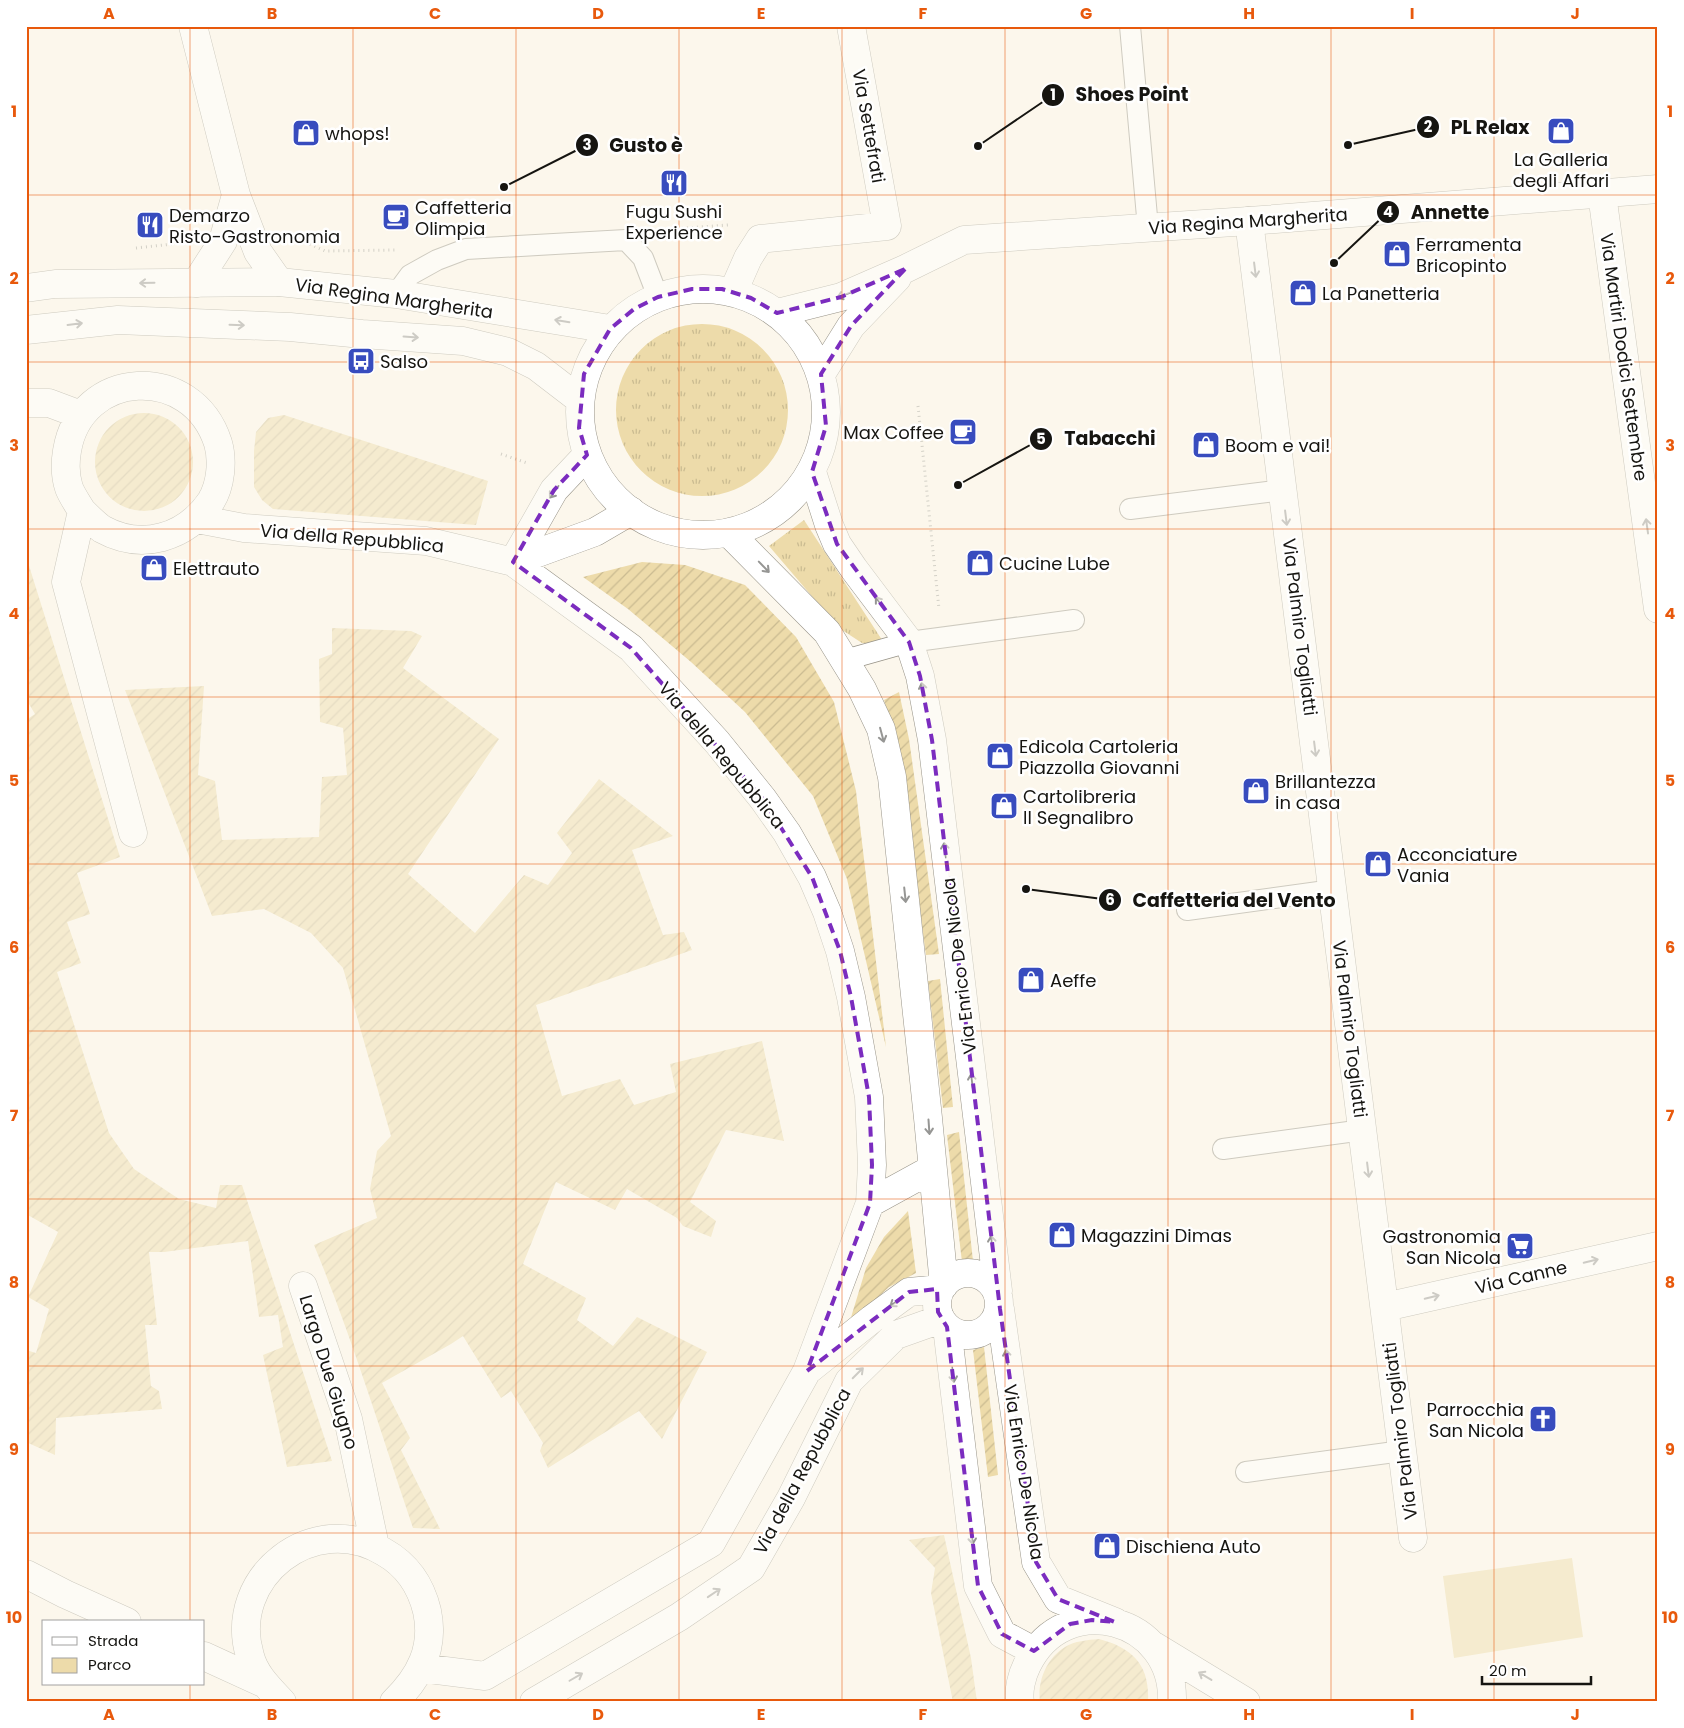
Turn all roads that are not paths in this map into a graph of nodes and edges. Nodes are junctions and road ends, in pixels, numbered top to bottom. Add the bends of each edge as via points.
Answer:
1 (193, 26) edge
2 (851, 26) edge
3 (1130, 26) edge
4 (1658, 189) edge
5 (1602, 194) junction
6 (236, 195) junction
7 (1249, 221) junction
8 (1148, 228) junction
9 (905, 269) junction
10 (279, 282) junction
11 (196, 283) junction
12 (26, 288) edge
13 (732, 292) junction
14 (396, 294) junction
15 (658, 296) junction
16 (777, 313) junction
17 (610, 329) junction
18 (26, 330) edge
19 (821, 374) junction
20 (579, 399) junction
21 (26, 403) edge
22 (82, 415) junction
23 (587, 455) junction
24 (812, 472) junction
25 (1282, 490) junction
26 (1130, 509) dead end
27 (82, 511) junction
28 (631, 511) junction
29 (197, 518) junction
30 (729, 533) junction
31 (513, 562) junction
32 (1658, 609) edge
33 (1074, 620) dead end
34 (910, 642) junction
35 (844, 660) junction
36 (133, 833) dead end
37 (1333, 890) junction
38 (1187, 910) dead end
39 (1363, 1130) junction
40 (1223, 1149) dead end
41 (932, 1169) junction
42 (870, 1203) junction
43 (1658, 1246) edge
44 (303, 1286) dead end
45 (942, 1287) junction
46 (999, 1300) junction
47 (1385, 1308) junction
48 (944, 1323) junction
49 (808, 1371) junction
50 (1402, 1451) junction
51 (1246, 1472) dead end
52 (1413, 1538) dead end
53 (374, 1546) junction
54 (26, 1574) edge
55 (123, 1620) edge
56 (1115, 1622) junction
57 (1154, 1646) junction
58 (1034, 1651) junction
59 (205, 1656) edge
60 (421, 1668) junction
61 (263, 1683) junction
62 (282, 1702) edge
63 (394, 1702) edge
64 (534, 1702) edge
65 (1020, 1702) edge
66 (1172, 1702) edge
67 (1246, 1702) edge

1 - 6 street
2 - 13 street, Via Settefrati via 887,226 760,239
3 - 8 lane
4 - 5 street, Via Regina Margherita
5 - 7 street, Via Regina Margherita
32 -> 5 street, Via Martiri Dodici Settembre
6 - 10 street via 258,252
6 - 11 street via 223,241
7 - 8 street, Via Regina Margherita
7 -> 25 street, Via Palmiro Togliatti
8 - 9 street, Via Regina Margherita via 964,240
9 -> 16 street, Via Regina Margherita via 841,296
9 - 19 street, Via Regina Margherita via 851,326
10 - 11 street, Via Regina Margherita
10 - 14 street, Via Regina Margherita
11 -> 12 street, Via Regina Margherita via 55,284
13 - 15 street via 692,289
13 - 16 street via 751,298
14 - 15 lane via 410,275 466,249 626,240 643,258
17 -> 14 street, Via Regina Margherita
15 - 17 street via 634,309
16 - 19 street via 804,340
17 - 20 street via 591,358
18 -> 20 street, Via Regina Margherita via 118,320 290,327 463,341 508,352 536,366
19 - 24 street via 826,399 826,426
20 - 23 street via 579,428
21 - 22 street via 49,403
22 - 27 street via 69,437 65,463 69,488
22 - 29 street via 102,397 126,386 154,385 179,394 199,408 213,428 220,451 220,476 212,499
23 - 28 street via 602,484 624,508
23 -> 31 street via 554,490
24 - 30 street via 790,500 762,521
34 -> 24 street, Via Enrico De Nicola via 837,544
25 - 26 lane
25 -> 37 street, Via Palmiro Togliatti
27 - 29 street via 101,528 125,538 151,540 176,533
27 - 36 street via 66,582
28 - 30 street via 652,525 690,535
28 - 31 street via 595,532
29 - 31 street, Via della Repubblica via 244,528 426,541
30 -> 35 street via 827,632
31 - 42 street, Via della Repubblica via 631,648 763,799 812,877 840,951 863,1057 872,1137
33 - 34 lane
34 - 35 lane
46 -> 34 street, Via Enrico De Nicola via 932,740
35 -> 41 street via 881,729 892,778
37 - 38 lane
37 - 39 street, Via Palmiro Togliatti
39 - 40 lane
39 -> 47 street, Via Palmiro Togliatti
41 - 42 street
41 - 45 street
42 - 49 street, Via della Repubblica
47 -> 43 street, Via Canne
44 - 53 street, Largo Due Giugno via 348,1419
45 - 46 street via 958,1274 970,1272 991,1281
45 - 48 street via 937,1300 938,1312
45 -> 49 street, Via della Repubblica via 908,1292
46 - 48 street via 993,1324 984,1332 962,1335
56 -> 46 street, Via Enrico De Nicola via 1058,1598 1036,1562
47 - 50 street, Via Palmiro Togliatti
48 -> 58 street via 978,1586 1002,1634
64 -> 48 street, Via della Repubblica via 679,1617 751,1568 792,1498 849,1381 896,1335
49 - 60 street, Via della Repubblica via 711,1543 485,1676
50 - 51 lane
50 - 52 street, Via Palmiro Togliatti
53 - 60 street via 396,1558 424,1597 429,1622 428,1646
53 - 61 street via 346,1538 316,1540 289,1552 267,1571 252,1597 246,1626 250,1656
54 - 55 street
56 - 57 street, Via Enrico De Nicola via 1136,1631
56 - 58 street via 1092,1620 1070,1624 1050,1635
57 - 66 street via 1166,1665
67 -> 57 street
58 - 65 street via 1023,1673
59 - 61 street
60 - 63 street
61 - 62 street

